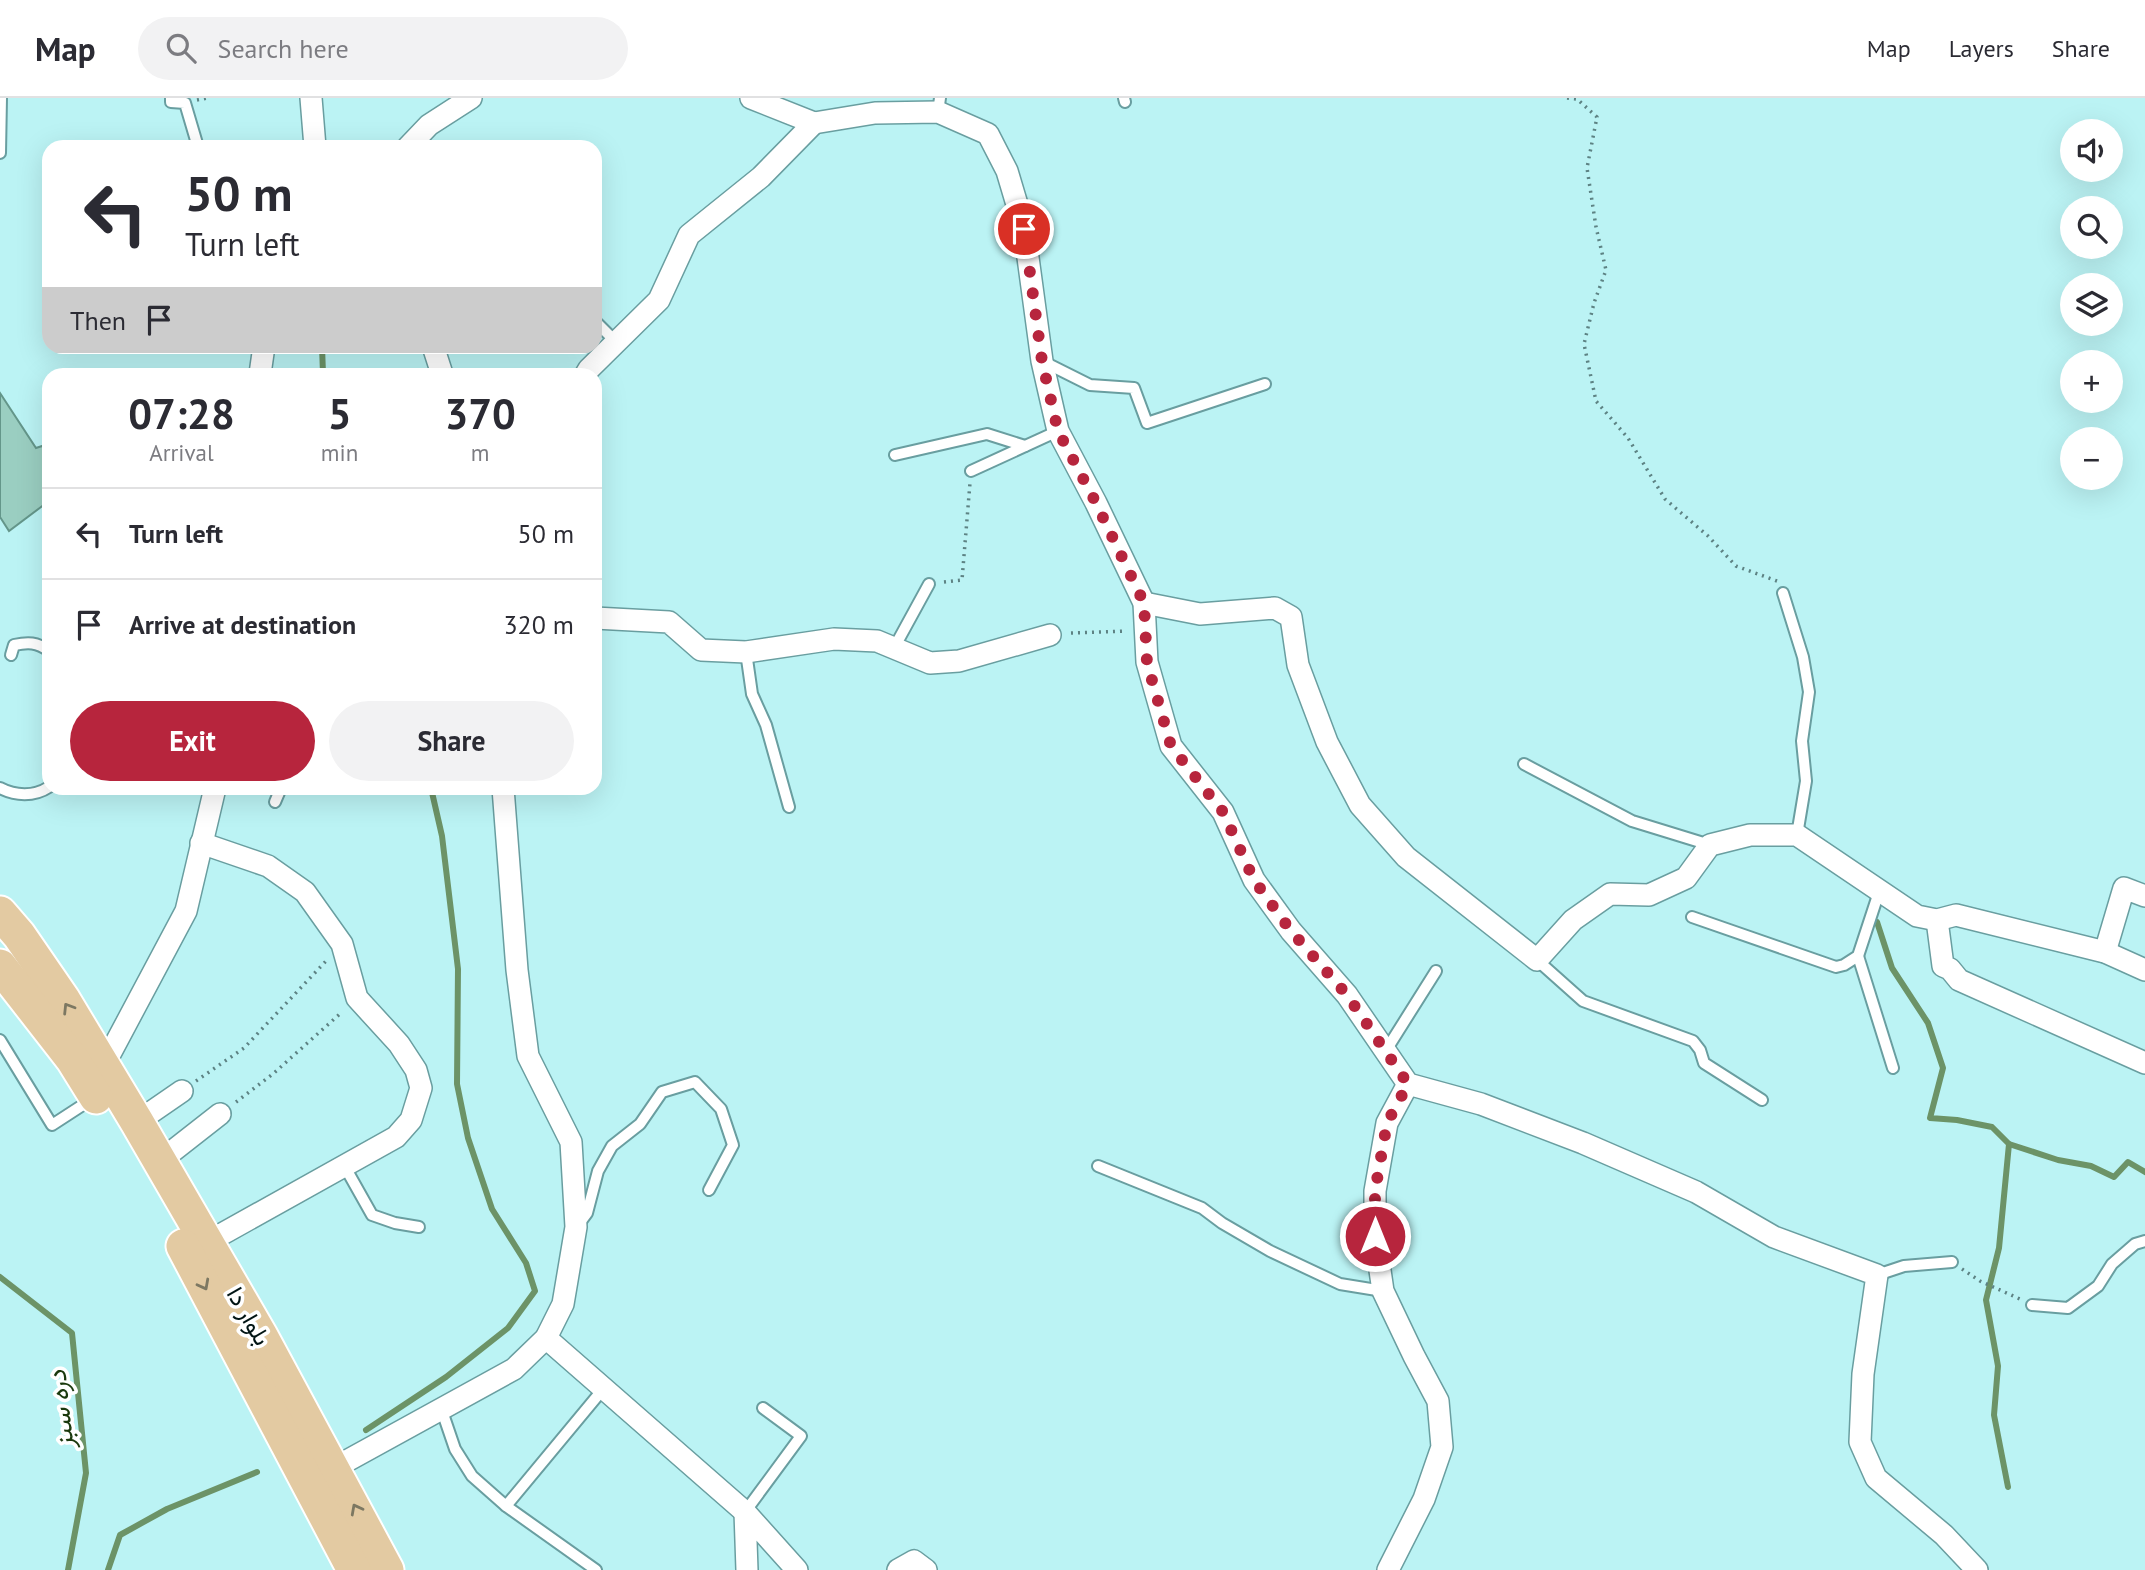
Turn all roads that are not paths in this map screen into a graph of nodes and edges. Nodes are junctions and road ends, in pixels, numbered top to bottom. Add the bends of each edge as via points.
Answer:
1 (1, 98) edge
2 (171, 98) edge
3 (311, 98) edge
4 (469, 98) edge
5 (751, 98) edge
6 (939, 105) edge
7 (814, 123) junction
8 (196, 140) edge
9 (314, 140) edge
10 (415, 140) edge
11 (0, 153) edge
12 (602, 328) edge
13 (616, 342) junction
14 (1042, 361) junction
15 (592, 368) edge
16 (1265, 384) dead end
17 (1058, 431) junction
18 (1026, 446) junction
19 (895, 455) dead end
20 (971, 471) road end
21 (929, 584) road end
22 (1783, 593) road end
23 (1144, 603) junction
24 (602, 618) edge
25 (1050, 635) road end
26 (42, 645) edge
27 (894, 648) junction
28 (746, 652) junction
29 (11, 655) dead end
30 (1524, 764) dead end
31 (0, 788) edge
32 (42, 791) edge
33 (213, 795) edge
34 (278, 795) edge
35 (504, 795) edge
36 (275, 802) dead end
37 (789, 807) dead end
38 (1797, 835) junction
39 (201, 843) junction
40 (1710, 845) junction
41 (1879, 892) junction
42 (2145, 896) edge
43 (0, 913) edge
44 (1692, 917) dead end
45 (1937, 920) junction
46 (2105, 952) junction
47 (1858, 956) junction
48 (1537, 960) junction
49 (0, 966) edge
50 (2145, 970) edge
51 (1436, 971) dead end
52 (0, 1040) edge
53 (1385, 1052) junction
54 (2145, 1063) edge
55 (1892, 1068) dead end
56 (94, 1080) junction
57 (1408, 1084) junction
58 (182, 1091) road end
59 (1762, 1100) dead end
60 (220, 1114) road end
61 (137, 1122) junction
62 (160, 1161) junction
63 (1098, 1166) dead end
64 (345, 1167) junction
65 (709, 1190) dead end
66 (419, 1227) dead end
67 (576, 1227) junction
68 (2145, 1241) edge
69 (206, 1243) junction
70 (1952, 1262) road end
71 (1877, 1275) junction
72 (1383, 1291) junction
73 (2032, 1305) road end
74 (546, 1338) junction
75 (604, 1388) junction
76 (441, 1408) junction
77 (763, 1408) dead end
78 (334, 1468) junction
79 (506, 1506) junction
80 (746, 1512) junction
81 (376, 1568) edge
82 (596, 1570) edge
83 (747, 1570) edge
84 (797, 1570) edge
85 (898, 1570) edge
86 (926, 1570) edge
87 (1388, 1570) edge
88 (1977, 1570) edge

1 - 11 lane
2 - 8 lane via 171,102 185,103
3 - 9 street
4 - 10 street
5 - 7 street
6 - 7 street
6 - 14 street via 988,134 1007,171 1024,229
7 - 13 street via 761,177 688,235 659,300
12 - 13 lane
13 - 15 street
14 - 16 lane via 1090,385 1134,388 1147,423
14 - 17 street
17 - 18 lane
17 - 23 street
18 - 19 lane via 987,434
18 - 20 lane
21 - 27 lane
22 - 38 lane via 1809,692 1802,741 1806,781
23 - 48 street via 1200,614 1275,608 1291,617 1298,665 1328,742 1360,805 1406,857
23 - 53 street via 1147,663 1171,746 1223,812 1254,880 1347,995
24 - 28 street via 669,622 701,650
25 - 27 street via 959,660 930,663
26 - 29 lane via 14,645
27 - 28 street via 877,641 834,639
28 - 37 lane via 752,694 766,725
30 - 40 lane via 1632,821
31 - 32 lane via 13,795
33 - 39 street
34 - 36 lane
35 - 67 street via 528,1056 571,1142
38 - 40 street via 1750,835
38 - 41 street
39 - 56 street via 186,911
39 - 64 street via 268,866 305,892 342,944 357,998 416,1070 421,1087 411,1120 396,1137
40 - 48 street via 1686,878 1649,895 1610,894 1573,920
41 - 45 street via 1917,916
41 - 47 lane
42 - 46 street via 2124,888
56 -> 43 main road via 63,999
44 - 47 lane via 1836,967
45 - 46 street via 1956,915
45 - 54 street via 1943,967 1959,979
46 - 50 street
47 - 55 lane
48 - 59 lane via 1583,1001 1693,1041 1704,1063
49 - 56 main road
51 - 53 lane
52 - 56 lane via 52,1125
53 - 57 street
56 - 61 main road, بلوار دا
56 -> 81 main road, بلوار دا via 182,1244
57 - 71 street via 1481,1104 1583,1143 1696,1192 1774,1237
57 - 72 street via 1387,1123 1375,1191 1375,1236
58 - 61 street
60 - 62 street
61 - 62 main road, بلوار دا
62 - 69 main road, بلوار دا
63 - 72 lane via 1202,1208 1270,1251 1340,1284
64 - 66 lane via 372,1215
64 - 69 street
65 - 67 lane via 733,1145 721,1110 695,1082 662,1092 640,1124 612,1146 598,1171 587,1213
67 - 74 street via 563,1304
68 - 73 lane via 2112,1264 2098,1286 2068,1308
69 - 78 main road, بلوار دا
70 - 71 lane via 1904,1266
71 - 88 street via 1863,1374 1860,1441 1876,1478 1944,1535
72 - 87 street via 1438,1401 1442,1447 1424,1499
74 - 75 street
74 - 76 street via 514,1369
75 - 79 lane
75 - 80 street
76 - 78 street
76 - 79 lane via 455,1449 472,1476
77 - 80 lane via 801,1436
81 -> 78 main road, بلوار دا
79 - 82 lane
80 - 83 street
80 - 84 street
85 - 86 street via 914,1561

